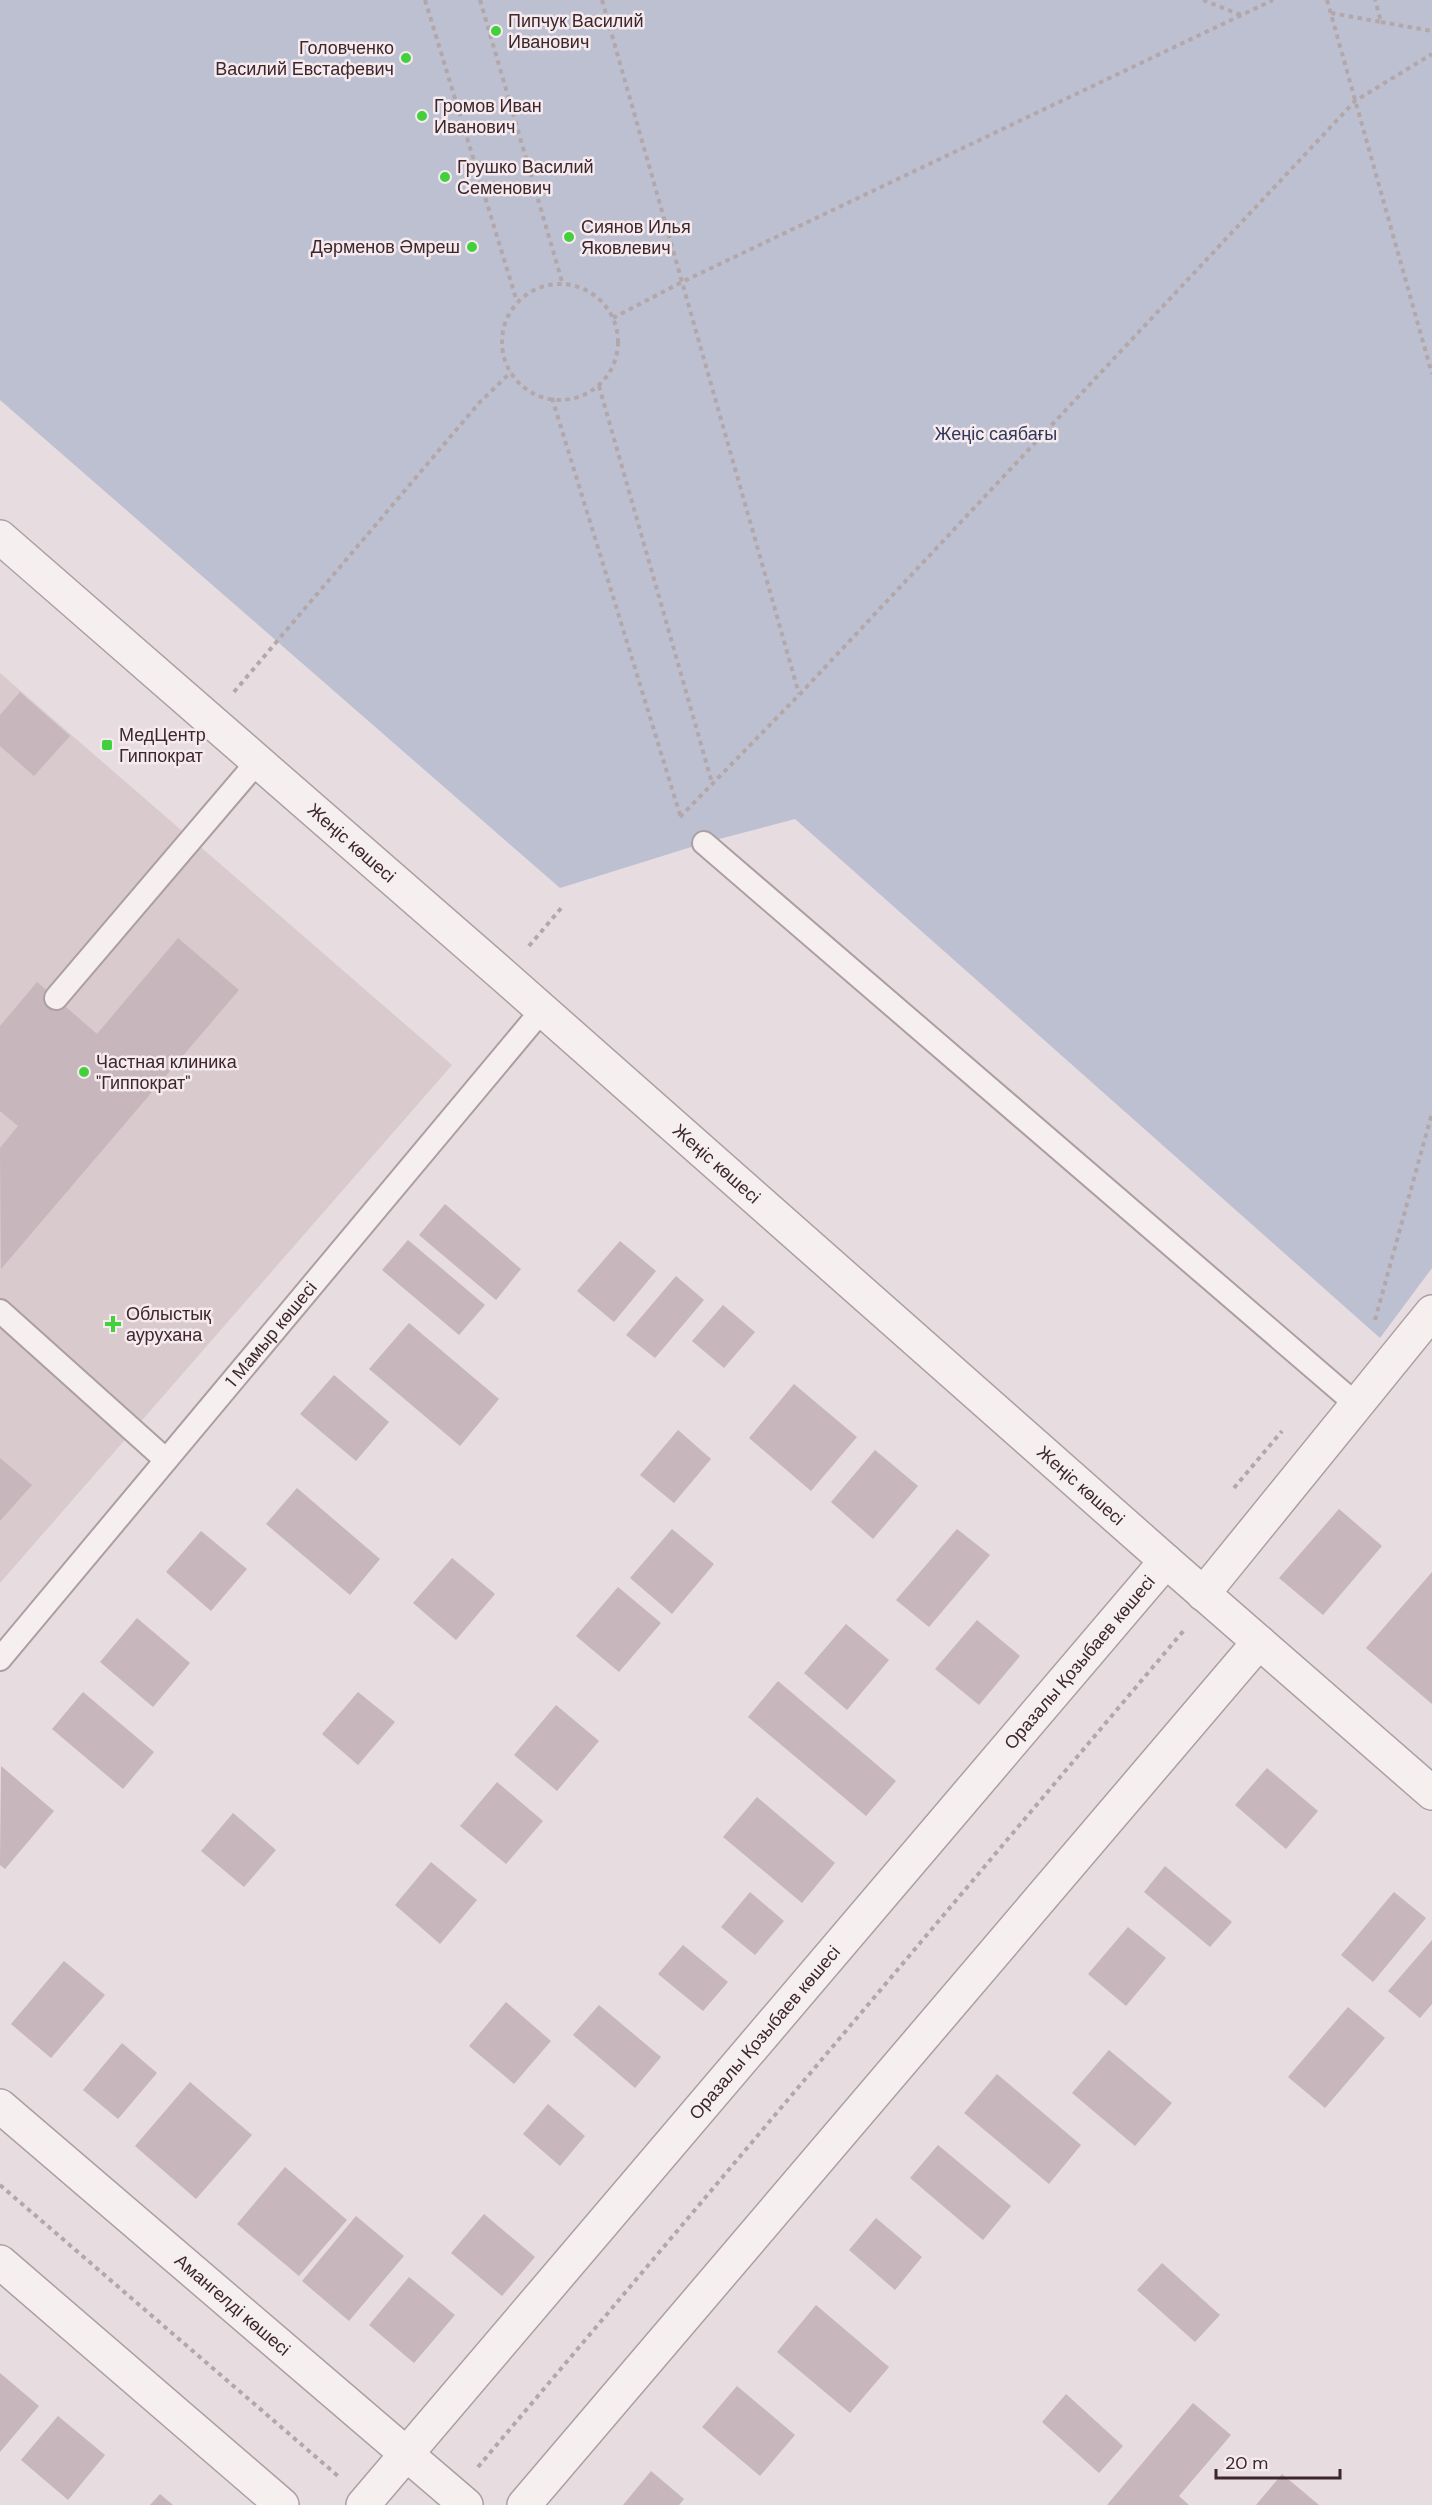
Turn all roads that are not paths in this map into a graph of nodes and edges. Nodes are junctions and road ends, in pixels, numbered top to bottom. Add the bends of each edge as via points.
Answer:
1 (0, 537) edge
2 (258, 761) junction
3 (704, 843) road end
4 (56, 998) dead end
5 (543, 1010) junction
6 (0, 1311) edge
7 (1432, 1312) edge
8 (1357, 1405) junction
9 (166, 1460) junction
10 (1166, 1561) junction
11 (1207, 1597) junction
12 (1259, 1642) junction
13 (0, 1659) edge
14 (1432, 1793) edge
15 (0, 2106) edge
16 (0, 2262) edge
17 (406, 2454) junction
18 (460, 2500) edge
19 (365, 2503) edge
20 (282, 2505) edge
21 (524, 2505) edge

1 - 2 street, Жеңіс көшесі
2 - 4 lane
2 - 5 street, Жеңіс көшесі
3 - 8 lane
5 - 9 lane, 1 Мамыр көшесі
5 - 10 street, Жеңіс көшесі
6 - 9 lane
7 - 8 street
8 - 11 street
9 - 13 lane, 1 Мамыр көшесі
10 - 11 street, Жеңіс көшесі
10 - 17 street, Оразалы Қозыбаев көшесі
11 - 12 street, Жеңіс көшесі
12 - 14 street, Жеңіс көшесі
12 - 21 street
15 - 17 street, Амангелді көшесі
16 - 20 street
17 - 18 street, Амангелді көшесі
17 - 19 street, Оразалы Қозыбаев көшесі

